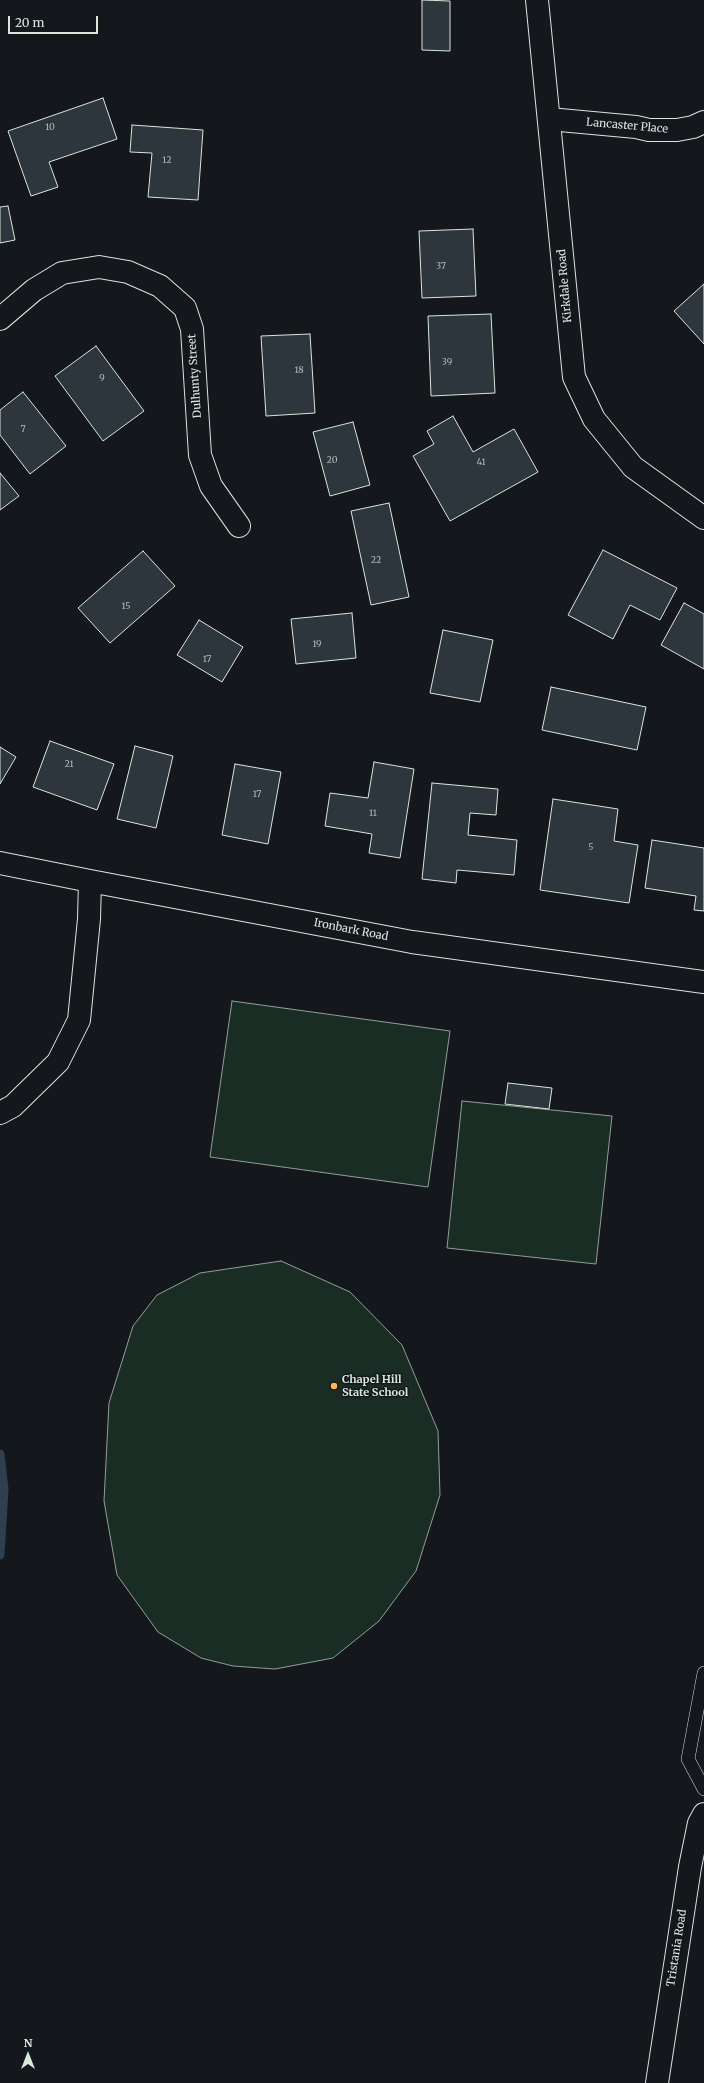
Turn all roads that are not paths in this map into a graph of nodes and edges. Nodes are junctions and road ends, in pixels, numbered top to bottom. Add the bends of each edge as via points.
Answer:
1 (537, 0) edge
2 (549, 119) junction
3 (704, 122) edge
4 (0, 319) edge
5 (704, 518) edge
6 (239, 526) dead end
7 (0, 863) edge
8 (90, 882) junction
9 (704, 982) edge
10 (0, 1113) edge
11 (704, 1673) edge
12 (704, 1788) edge
13 (704, 1814) edge
14 (657, 2083) edge

1 - 2 street, Kirkdale Road
2 - 3 street, Lancaster Place via 650,130 677,130
2 - 5 street, Kirkdale Road via 574,377 594,418 633,467
4 - 6 street, Dulhunty Street via 34,290 62,273 99,267 128,272 160,286 185,308 192,329 200,455 211,486
7 - 8 street, Ironbark Road
8 - 9 street, Ironbark Road via 412,942
8 - 10 street via 79,1020 58,1062 13,1106
11 - 12 lane via 688,1759
13 - 14 street, Tristania Road via 699,1823 690,1867

